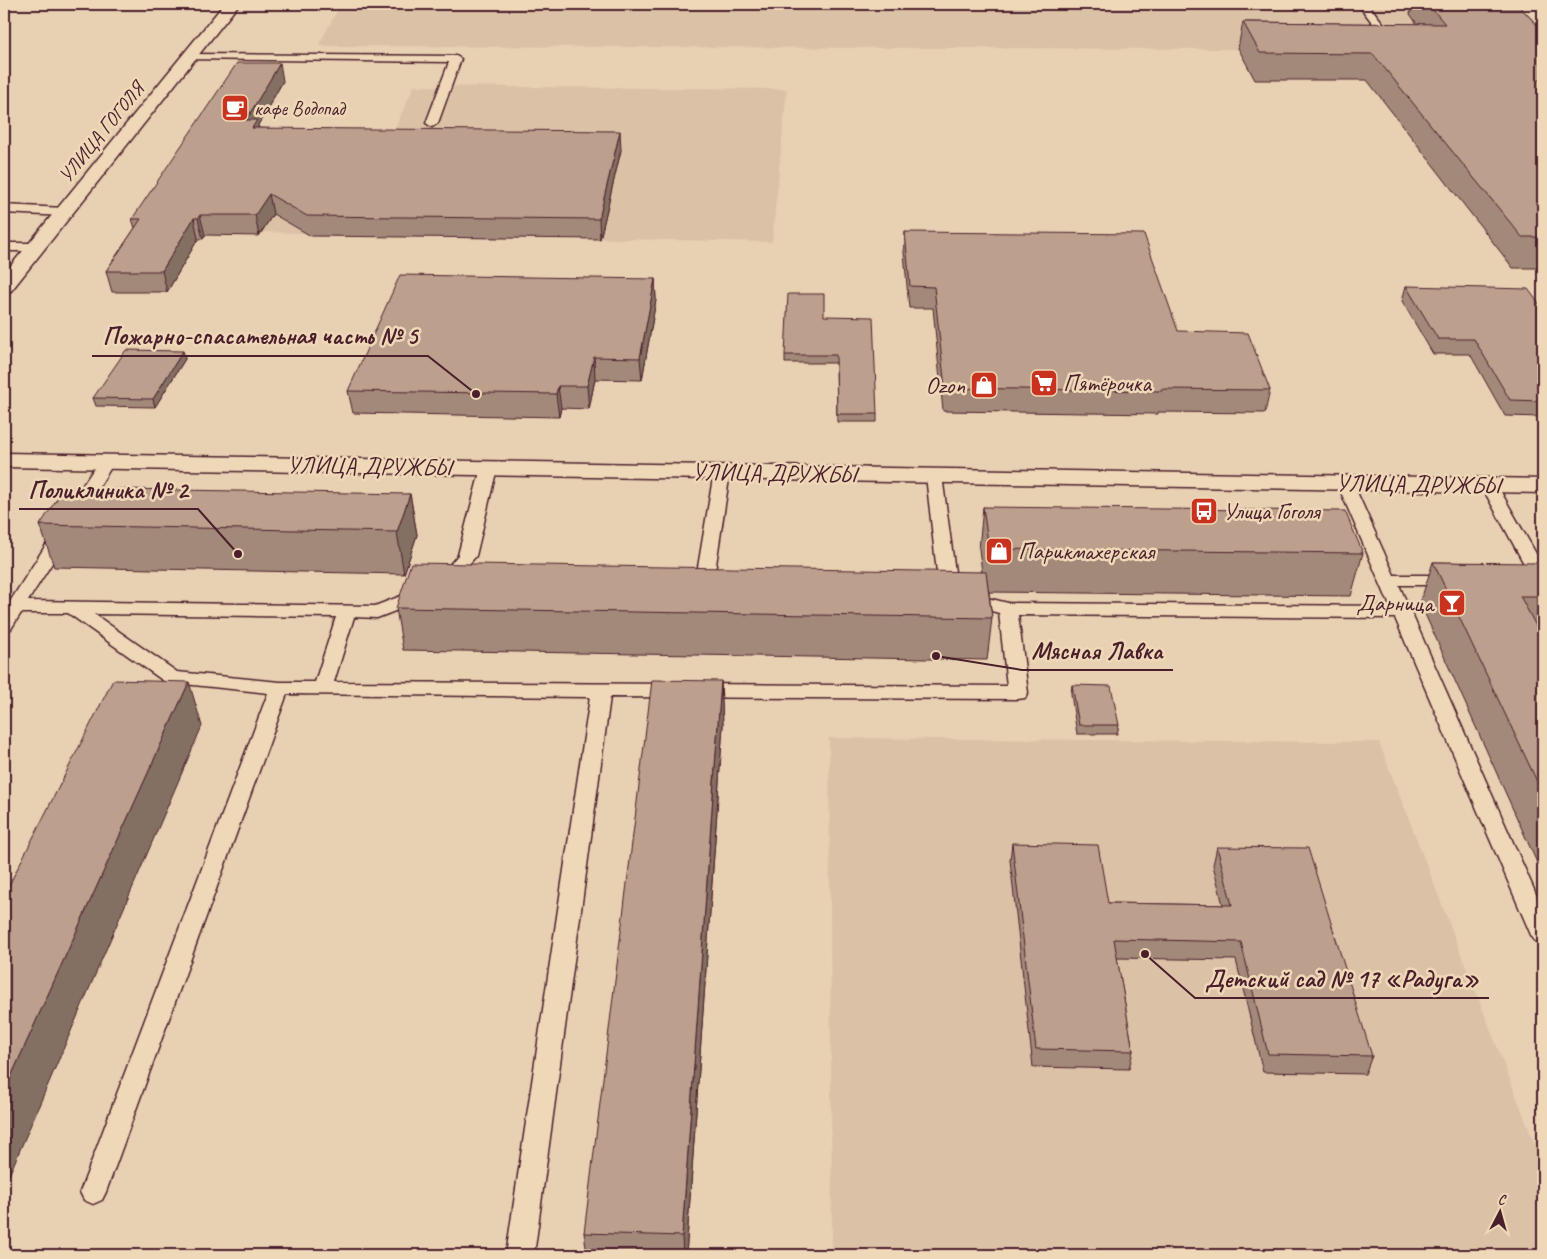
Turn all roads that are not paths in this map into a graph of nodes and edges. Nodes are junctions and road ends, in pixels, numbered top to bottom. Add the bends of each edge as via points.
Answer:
1 (232, 4) edge
2 (1363, 4) edge
3 (1381, 27) edge
4 (188, 57) junction
5 (432, 122) dead end
6 (4, 210) edge
7 (64, 212) junction
8 (4, 247) edge
9 (36, 247) junction
10 (4, 287) edge
11 (4, 460) edge
12 (107, 461) junction
13 (489, 468) junction
14 (722, 472) junction
15 (934, 476) junction
16 (1344, 483) junction
17 (1489, 485) junction
18 (1543, 486) edge
19 (1386, 580) junction
20 (1474, 580) edge
21 (1522, 580) edge
22 (1543, 581) edge
23 (440, 587) junction
24 (460, 587) edge
25 (684, 591) edge
26 (703, 592) junction
27 (723, 592) edge
28 (929, 594) edge
29 (949, 594) junction
30 (15, 607) junction
31 (73, 608) junction
32 (1008, 609) junction
33 (347, 611) junction
34 (1400, 612) junction
35 (4, 625) edge
36 (323, 687) junction
37 (280, 688) junction
38 (601, 690) junction
39 (1543, 935) edge
40 (93, 1192) dead end
41 (520, 1255) edge

1 - 4 street, УЛИЦА ГОГОЛЯ
2 - 3 lane
4 - 5 lane via 456,59
4 - 7 street, УЛИЦА ГОГОЛЯ
6 - 7 lane
7 - 9 street, УЛИЦА ГОГОЛЯ
8 - 9 lane
9 - 10 street, УЛИЦА ГОГОЛЯ
11 - 12 street, УЛИЦА ДРУЖБЫ
12 - 13 street, УЛИЦА ДРУЖБЫ
12 - 30 lane
13 - 14 street, УЛИЦА ДРУЖБЫ
13 - 23 lane via 467,556
14 - 15 street, УЛИЦА ДРУЖБЫ
14 - 26 lane
15 - 16 street, УЛИЦА ДРУЖБЫ
15 - 29 lane
16 - 17 street, УЛИЦА ДРУЖБЫ
16 - 19 lane
17 - 18 street, УЛИЦА ДРУЖБЫ
17 - 22 lane
19 - 20 lane
19 - 34 lane
21 - 22 lane
23 - 24 lane
23 - 33 lane via 377,612
25 - 26 lane
26 - 27 lane
28 - 29 lane
29 - 32 lane
30 - 31 lane
30 - 35 lane
31 - 33 lane
31 - 37 lane via 172,678
32 - 34 lane
32 - 38 lane via 1018,692
33 - 36 lane
34 - 39 lane
36 - 37 lane
36 - 38 lane
37 - 40 lane
38 - 41 lane

